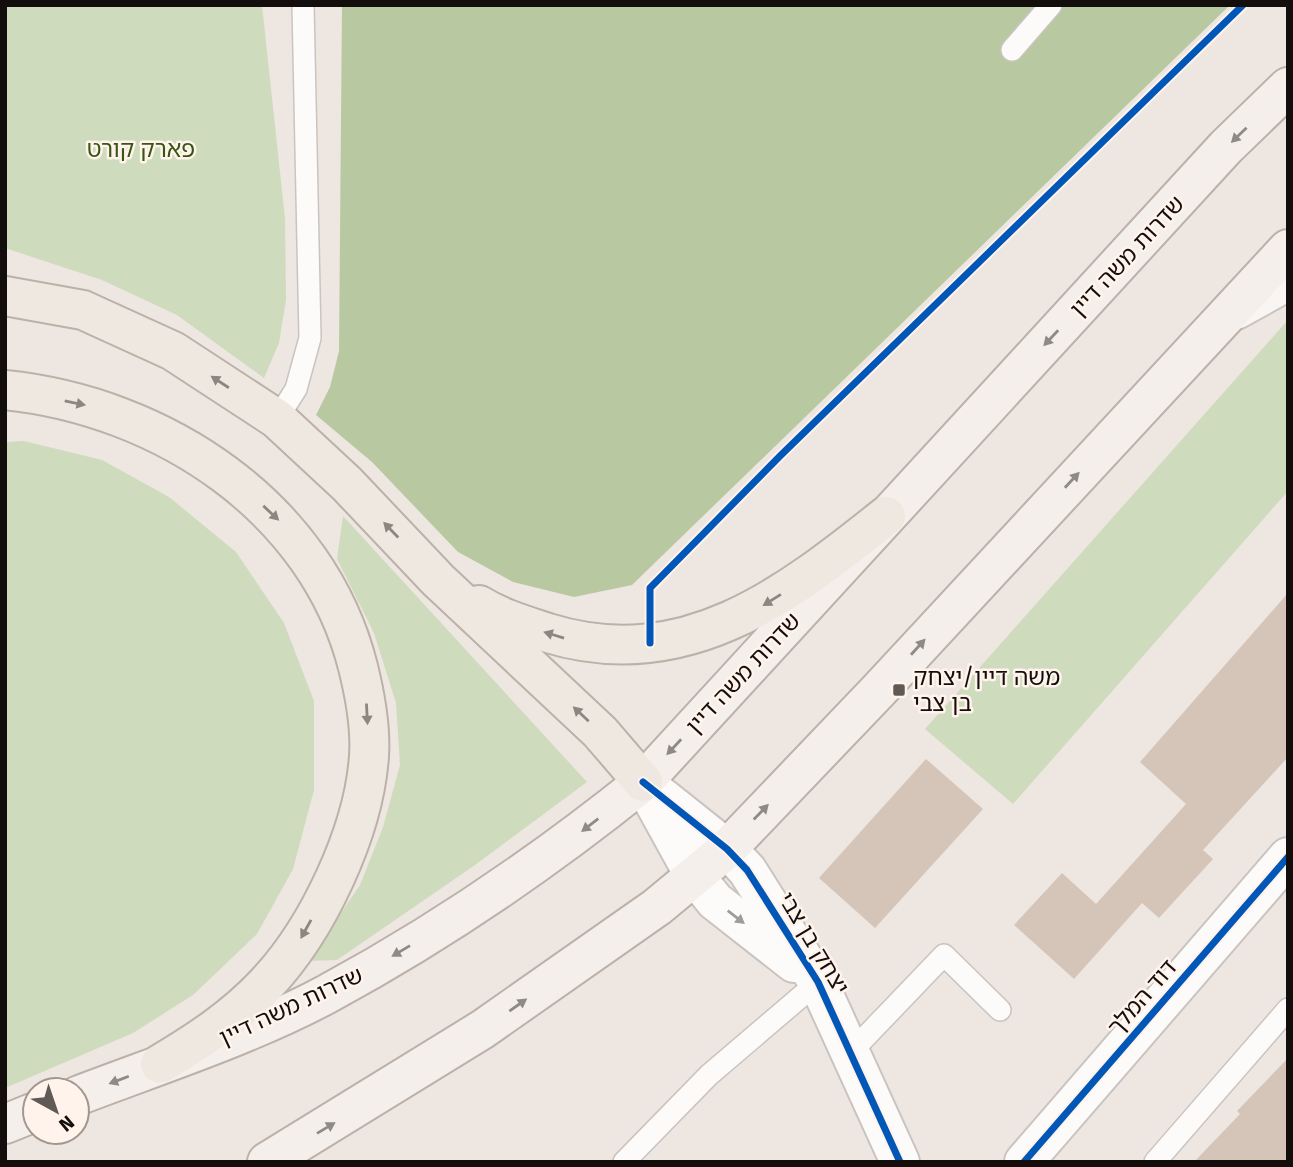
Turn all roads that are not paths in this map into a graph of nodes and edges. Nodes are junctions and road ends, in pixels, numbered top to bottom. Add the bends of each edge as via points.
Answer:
1 (303, 5) edge
2 (1051, 5) edge
3 (1012, 50) dead end
4 (1288, 87) edge
5 (1288, 249) edge
6 (1288, 281) edge
7 (5, 296) edge
8 (1217, 323) junction
9 (5, 390) edge
10 (277, 419) junction
11 (886, 516) junction
12 (438, 580) junction
13 (643, 782) junction
14 (726, 849) junction
15 (1288, 857) edge
16 (694, 875) junction
17 (818, 982) junction
18 (1288, 1009) edge
19 (1000, 1010) dead end
20 (852, 1051) junction
21 (160, 1064) junction
22 (91, 1091) edge
23 (267, 1162) edge
24 (624, 1162) edge
25 (900, 1162) edge
26 (1024, 1162) edge
27 (1155, 1162) edge

1 - 10 lane via 310,338 296,389
2 - 3 lane
4 -> 11 main road, שדרות משה דיין via 1226,147
5 - 8 main road
6 - 8 street
10 -> 7 highway via 173,351 83,310
14 -> 8 main road
9 -> 21 highway via 84,404 154,431 236,480 286,528 324,580 351,638 366,700 369,755 361,805 347,848 302,937 267,983 233,1015
12 -> 10 highway via 347,484
11 -> 12 highway via 765,604 689,638 609,644 568,639 495,614
11 -> 13 main road, שדרות משה דיין
13 -> 12 highway via 600,732
13 - 14 street, יצחק בן צבי
13 - 16 street, יצחק בן צבי
13 -> 21 main road, שדרות משה דיין via 572,838 447,923 360,975 292,1010
14 - 16 main road
14 - 17 street, יצחק בן צבי via 747,870
15 - 26 street, דוד המלך
16 -> 17 street, יצחק בן צבי via 715,901
23 -> 16 main road via 483,1029 657,907
17 - 20 street, יצחק בן צבי
17 - 24 lane via 709,1075
18 - 27 lane
19 - 20 lane via 944,955
20 - 25 street, יצחק בן צבי
21 -> 22 main road, שדרות משה דיין

